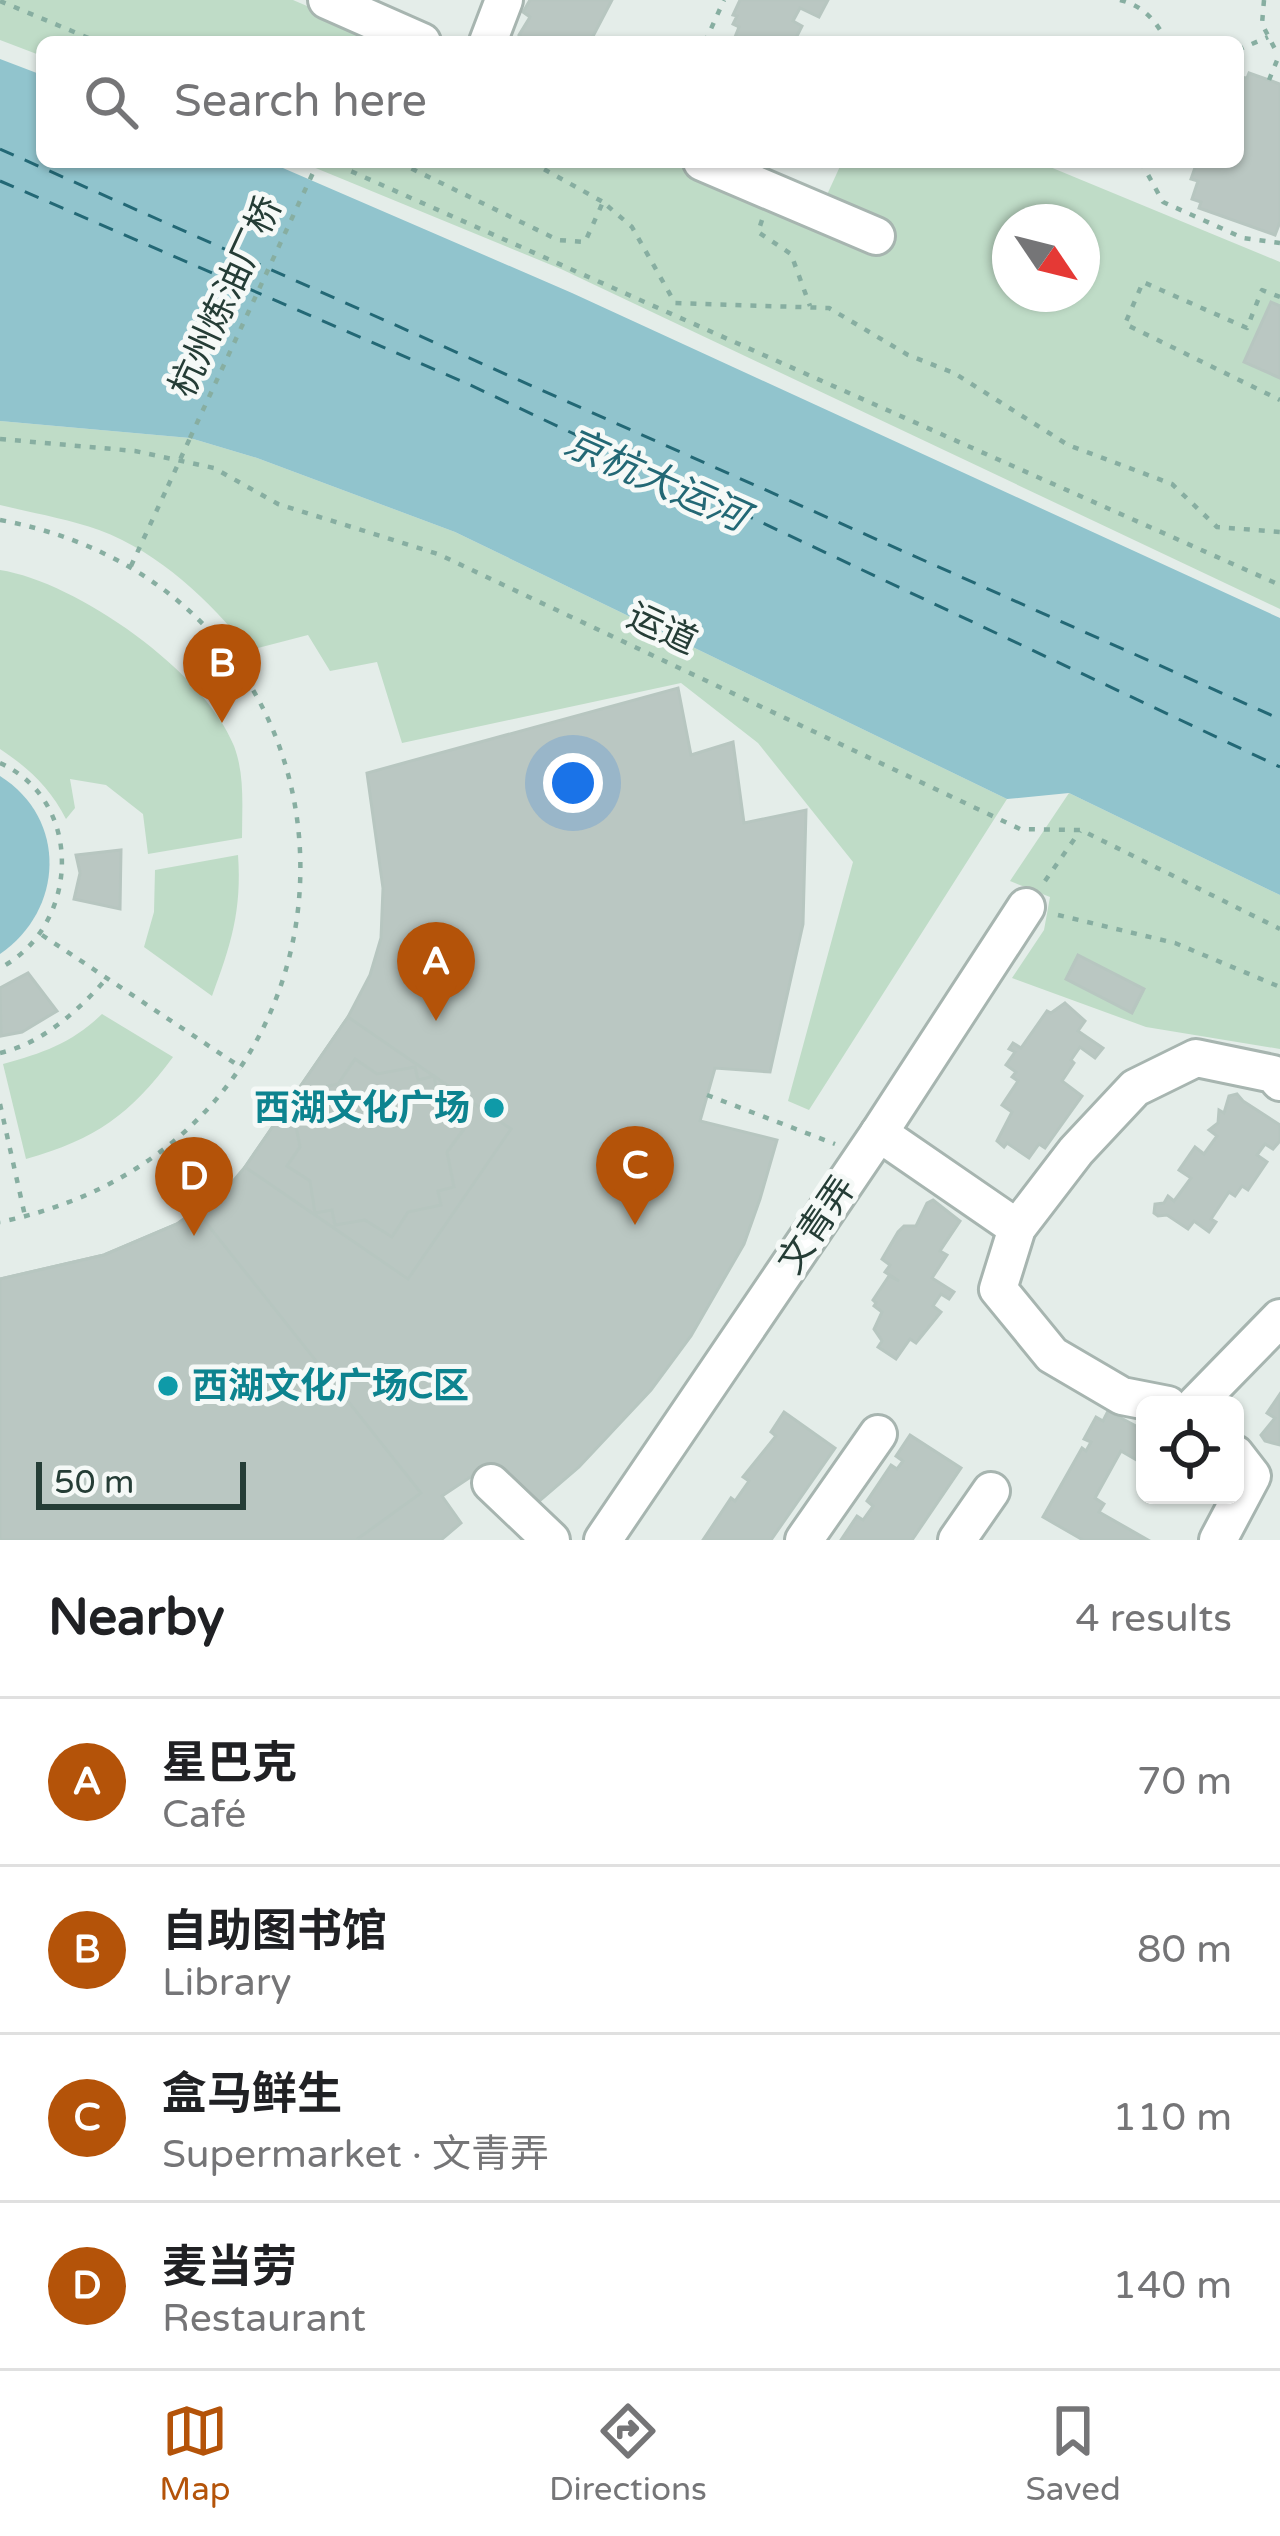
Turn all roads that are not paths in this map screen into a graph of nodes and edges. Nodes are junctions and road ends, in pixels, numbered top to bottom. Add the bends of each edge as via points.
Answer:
1 (327, 0) edge
2 (504, 0) edge
3 (408, 36) edge
4 (490, 36) edge
5 (716, 168) edge
6 (877, 236) dead end
7 (1026, 908) road end
8 (1280, 1082) edge
9 (879, 1133) junction
10 (1017, 1228) junction
11 (1280, 1318) edge
12 (1204, 1396) edge
13 (1136, 1399) edge
14 (878, 1434) dead end
15 (1244, 1466) edge
16 (490, 1483) dead end
17 (991, 1491) dead end
18 (1244, 1491) edge
19 (1237, 1504) edge
20 (551, 1540) edge
21 (603, 1540) edge
22 (804, 1540) edge
23 (957, 1540) edge
24 (1218, 1540) edge

1 - 3 street
2 - 4 street
5 - 6 street
7 - 9 street, 文青弄
8 - 10 street via 1196,1058 1136,1088
9 - 10 street
9 - 21 street, 文青弄
10 - 13 street via 998,1289 1052,1355
11 - 12 street
14 - 22 street
15 - 18 street via 1252,1476
16 - 20 street
17 - 23 street
19 - 24 street

